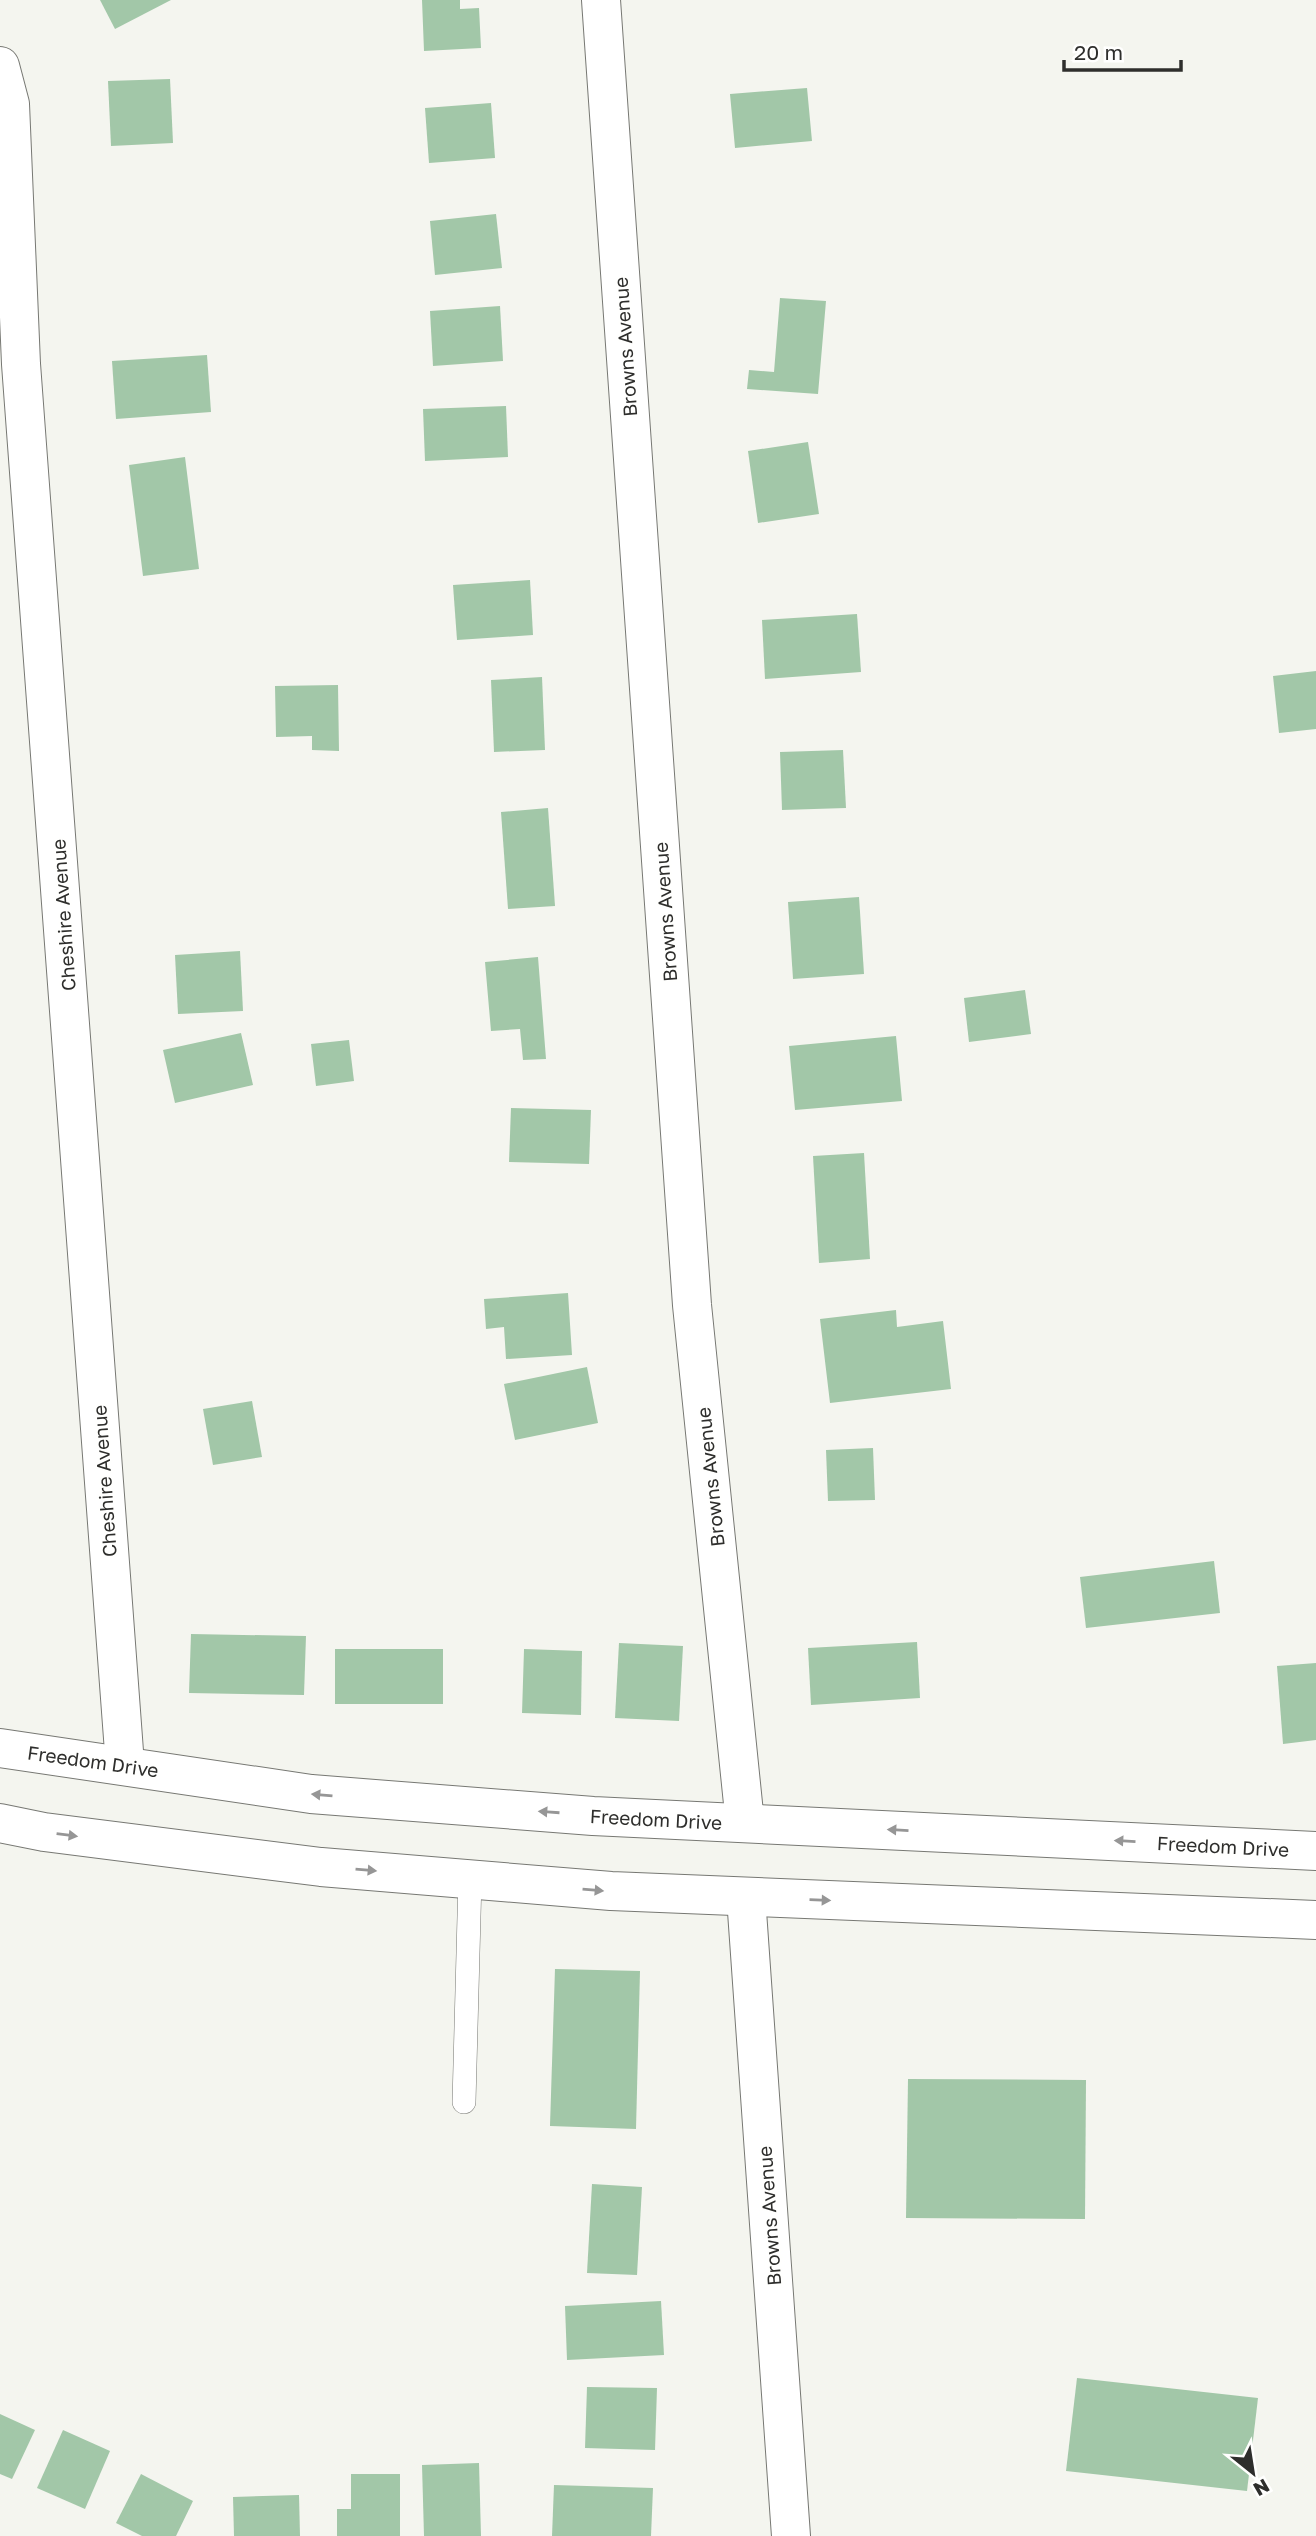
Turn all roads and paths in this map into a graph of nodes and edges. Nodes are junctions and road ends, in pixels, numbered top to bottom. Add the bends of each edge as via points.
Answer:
1 (601, 0) edge
2 (0, 66) edge
3 (0, 1748) edge
4 (125, 1765) junction
5 (0, 1823) edge
6 (746, 1823) junction
7 (1316, 1851) edge
8 (470, 1879) junction
9 (746, 1897) junction
10 (1316, 1900) edge
11 (1075, 1910) junction
12 (1316, 1920) edge
13 (464, 2102) dead end
14 (791, 2536) edge

1 - 6 street, Browns Avenue via 692,1297
2 - 4 street, Cheshire Avenue via 10,104 21,364
3 - 4 street, Freedom Drive
6 -> 4 street, Freedom Drive via 311,1794
5 -> 8 street via 321,1867
7 -> 6 street, Freedom Drive
8 -> 9 street
8 - 13 lane
9 -> 11 street
9 - 14 street, Browns Avenue
10 - 11 street via 1109,1892
11 - 12 street

